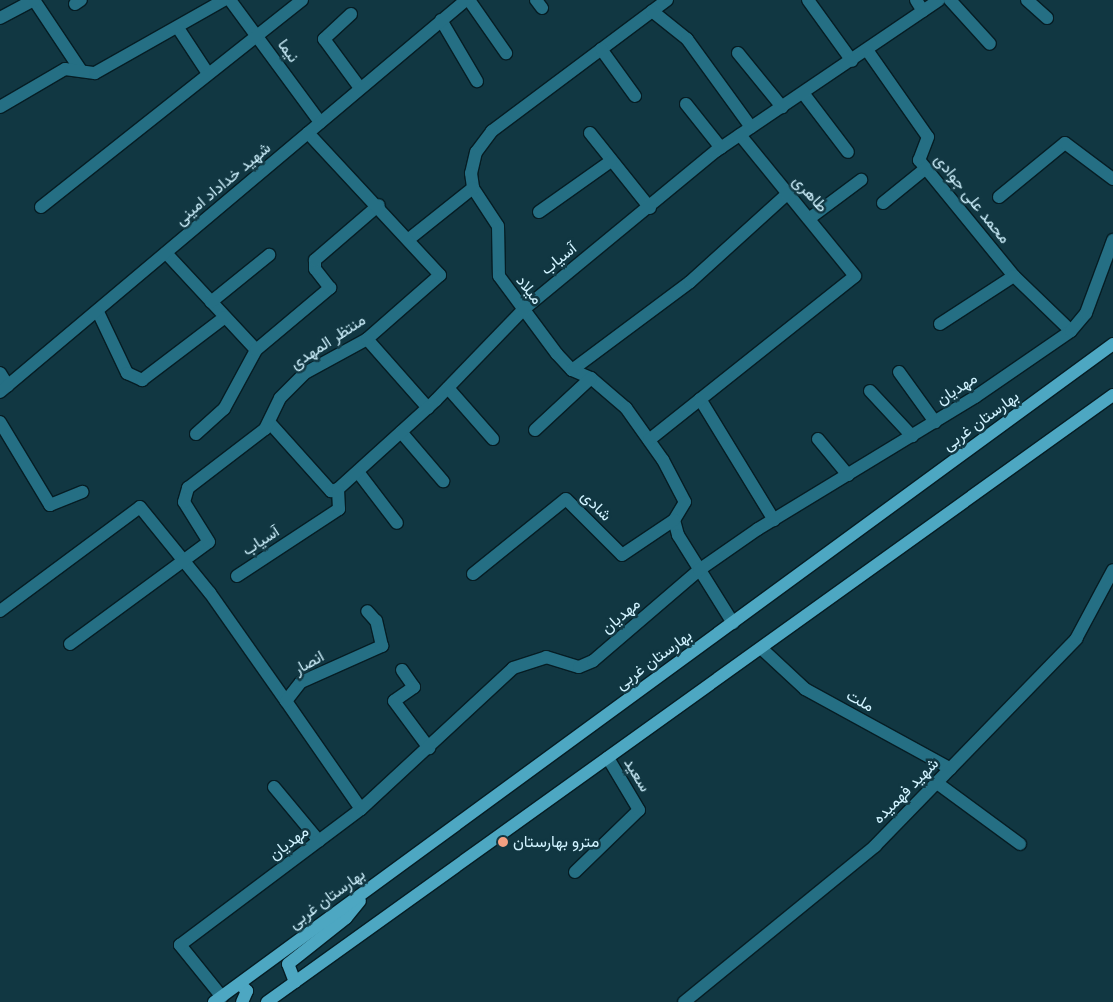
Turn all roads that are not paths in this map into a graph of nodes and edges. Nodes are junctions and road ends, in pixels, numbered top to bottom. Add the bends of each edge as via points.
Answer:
1 (34, 0) edge
2 (224, 0) edge
3 (230, 0) edge
4 (302, 0) edge
5 (468, 0) edge
6 (667, 0) edge
7 (808, 0) edge
8 (916, 0) edge
9 (939, 0) edge
10 (950, 0) edge
11 (1027, 0) edge
12 (652, 11) junction
13 (923, 11) junction
14 (351, 14) dead end
15 (0, 18) edge
16 (1047, 18) dead end
17 (441, 20) junction
18 (178, 28) junction
19 (255, 33) junction
20 (990, 44) dead end
21 (601, 49) junction
22 (867, 50) junction
23 (738, 52) dead end
24 (506, 53) dead end
25 (852, 60) junction
26 (80, 69) junction
27 (206, 72) junction
28 (477, 81) dead end
29 (360, 88) junction
30 (803, 92) junction
31 (635, 96) dead end
32 (686, 104) dead end
33 (0, 107) edge
34 (782, 107) junction
35 (320, 122) junction
36 (751, 127) junction
37 (308, 133) junction
38 (590, 133) dead end
39 (740, 134) junction
40 (721, 148) junction
41 (848, 152) dead end
42 (611, 161) junction
43 (926, 168) junction
44 (1113, 179) edge
45 (861, 180) dead end
46 (473, 188) junction
47 (788, 193) junction
48 (1000, 197) dead end
49 (883, 203) dead end
50 (379, 205) junction
51 (42, 207) dead end
52 (650, 208) junction
53 (539, 212) dead end
54 (810, 218) junction
55 (410, 238) junction
56 (1113, 240) edge
57 (166, 253) junction
58 (269, 255) dead end
59 (1014, 276) junction
60 (211, 302) junction
61 (524, 308) junction
62 (98, 312) junction
63 (225, 316) junction
64 (940, 324) dead end
65 (1070, 331) junction
66 (366, 339) junction
67 (1113, 344) edge
68 (256, 350) junction
69 (572, 370) junction
70 (899, 372) dead end
71 (0, 373) edge
72 (591, 378) junction
73 (448, 388) junction
74 (4, 389) edge
75 (870, 391) dead end
76 (1113, 395) edge
77 (700, 399) junction
78 (428, 408) junction
79 (0, 422) edge
80 (269, 422) junction
81 (936, 422) junction
82 (535, 430) dead end
83 (401, 432) junction
84 (196, 434) dead end
85 (912, 436) junction
86 (493, 439) dead end
87 (818, 439) dead end
88 (649, 440) junction
89 (358, 472) junction
90 (848, 475) junction
91 (442, 481) dead end
92 (338, 489) junction
93 (83, 492) dead end
94 (674, 520) junction
95 (774, 520) junction
96 (397, 523) dead end
97 (185, 561) junction
98 (699, 570) junction
99 (1113, 570) edge
100 (473, 574) dead end
101 (238, 576) dead end
102 (0, 611) edge
103 (367, 611) dead end
104 (733, 623) junction
105 (70, 644) dead end
106 (762, 649) junction
107 (402, 670) dead end
108 (286, 701) junction
109 (429, 748) junction
110 (608, 758) junction
111 (950, 769) junction
112 (937, 783) junction
113 (274, 787) dead end
114 (361, 809) junction
115 (318, 841) junction
116 (1020, 844) dead end
117 (575, 872) dead end
118 (373, 886) junction
119 (295, 982) junction
120 (240, 984) junction
121 (218, 999) edge
122 (242, 1002) edge
123 (267, 1002) edge
124 (684, 1002) edge

1 - 15 street
1 - 26 street
2 - 18 street
3 - 19 street, نیما
4 - 19 street
5 - 17 street, شهید خداداد امینی
5 - 24 street
6 - 12 street
7 - 25 street
8 - 13 street
9 - 13 street, آسیاب
10 - 20 street
11 - 16 street
12 - 21 street
12 - 36 street via 687,39
13 - 22 street, آسیاب
14 - 29 street via 324,39
17 - 28 street
17 - 29 street, شهید خداداد امینی
18 - 26 street via 95,73
18 - 27 street
19 - 27 street
19 - 35 street, نیما
21 - 31 street
21 - 46 street via 492,131 476,152
22 - 25 street, آسیاب
22 - 43 street, محمد علی جوادی via 928,137 919,160
23 - 34 street
25 - 30 street, آسیاب
26 - 33 street via 65,69
27 - 51 street
29 - 35 street, شهید خداداد امینی
30 - 34 street, آسیاب
30 - 41 street
32 - 40 street
34 - 36 street, آسیاب
35 - 37 street, شهید خداداد امینی
36 - 39 street, آسیاب
37 - 50 street, منتظر المهدی
37 - 57 street, شهید خداداد امینی
38 - 42 street
39 - 40 street, آسیاب
39 - 47 street, طاهری
40 - 52 street, آسیاب
42 - 52 street
42 - 53 street
43 - 49 street
43 - 59 street, محمد علی جوادی
44 - 48 street via 1065,143
45 - 54 street
46 - 55 street
46 - 61 street, میلاد via 498,226 499,276
47 - 54 street, طاهری
47 - 69 street via 683,287
50 - 55 street, منتظر المهدی
50 - 68 street via 315,260 315,269 330,288
52 - 61 street, آسیاب
54 - 77 street, طاهری via 855,276
55 - 66 street, منتظر المهدی via 440,275
56 - 65 street, مهدیان via 1086,313
57 - 60 street
57 - 62 street, شهید خداداد امینی
58 - 60 street
59 - 64 street
59 - 65 street, محمد علی جوادی
60 - 63 street
61 - 69 street, میلاد
61 - 73 street, آسیاب
62 - 63 street via 127,373 142,380
62 - 74 street, شهید خداداد امینی
63 - 68 street
65 - 81 street, مهدیان
66 - 78 street
66 - 80 street, منتظر المهدی via 305,373 280,398
67 - 104 main road, بهارستان غربی
68 - 84 street via 224,409
69 - 72 street, میلاد
70 - 81 street
71 - 74 street
72 - 82 street
72 - 88 street, میلاد via 626,408
73 - 78 street, آسیاب
73 - 86 street
75 - 85 street
76 - 106 main road
77 - 88 street
77 - 95 street
78 - 83 street, آسیاب
79 - 93 street via 50,505
80 - 92 street via 331,490
80 - 97 street, منتظر المهدی via 188,488 184,502 209,542
81 - 85 street, مهدیان
83 - 89 street, آسیاب
83 - 91 street
85 - 90 street, مهدیان
87 - 90 street
88 - 94 street, میلاد via 684,502
89 - 92 street, آسیاب
89 - 96 street
90 - 95 street, مهدیان
92 - 101 street, آسیاب via 339,509
94 - 98 street
94 - 100 street, شادی via 622,555 566,499
95 - 98 street, مهدیان
97 - 102 street via 140,507
97 - 105 street
97 - 108 street
98 - 104 street
98 - 109 street, مهدیان via 593,660 579,667 546,657 513,668
99 - 111 street, شهید فهمیده via 1076,639
103 - 108 street, انصار via 376,621 382,646 301,682
104 - 118 main road, بهارستان غربی
106 - 110 main road
106 - 111 street, ملت via 805,689
107 - 109 street via 414,687 394,701
108 - 114 street
109 - 114 street, مهدیان
110 - 117 street, سعید via 639,810
110 - 119 main road
111 - 112 street, شهید فهمیده
112 - 116 street
112 - 124 street, شهید فهمیده via 875,846
113 - 115 street
114 - 115 street, مهدیان
115 - 121 street, مهدیان via 180,945
118 - 119 main road via 346,918 288,964
118 - 120 main road, بهارستان غربی
119 - 123 main road
120 - 121 main road, بهارستان غربی
120 - 122 main road via 247,991

